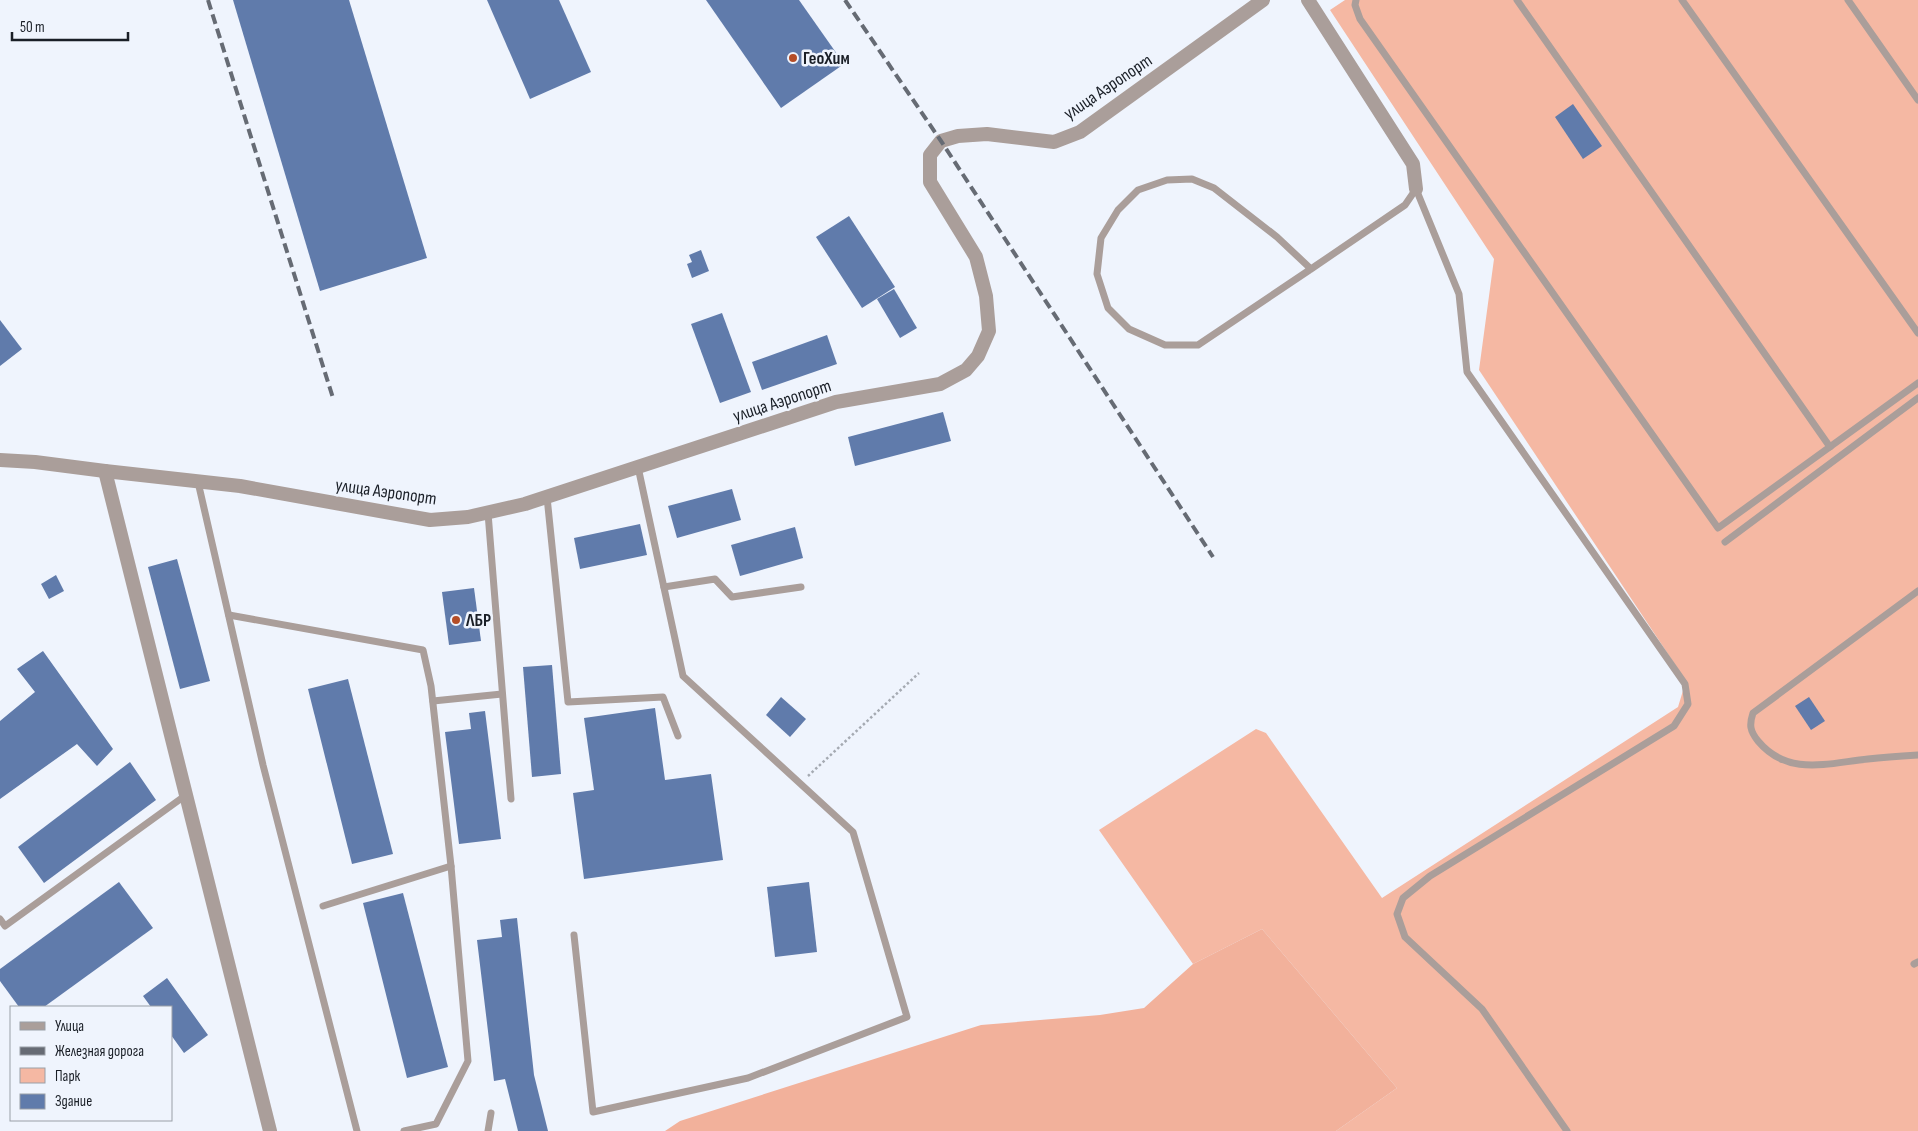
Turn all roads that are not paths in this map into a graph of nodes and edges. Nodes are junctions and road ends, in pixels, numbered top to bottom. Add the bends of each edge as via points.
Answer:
1 (1264, 0) edge
2 (1308, 0) edge
3 (1356, 0) edge
4 (1517, 0) edge
5 (1682, 0) edge
6 (1848, 0) edge
7 (1918, 100) edge
8 (1416, 189) junction
9 (1311, 269) junction
10 (1918, 333) edge
11 (1918, 383) edge
12 (1918, 398) edge
13 (1830, 447) junction
14 (0, 460) edge
15 (638, 467) junction
16 (105, 472) junction
17 (198, 482) junction
18 (547, 497) junction
19 (488, 513) junction
20 (1725, 542) dead end
21 (664, 587) junction
22 (802, 587) dead end
23 (1918, 591) edge
24 (228, 615) junction
25 (502, 694) junction
26 (433, 701) junction
27 (678, 736) dead end
28 (1918, 755) edge
29 (186, 795) junction
30 (511, 798) dead end
31 (451, 866) junction
32 (323, 906) dead end
33 (0, 919) edge
34 (574, 934) dead end
35 (491, 1113) dead end
36 (270, 1131) edge
37 (357, 1131) edge
38 (404, 1131) edge
39 (488, 1131) edge
40 (1567, 1131) edge

1 - 15 street, улица Аэропорт via 1080,132 1054,142 987,134 941,141 930,155 930,182 976,257 986,296 989,331 978,356 966,370 940,384 836,402
2 - 8 street via 1413,164
3 - 13 lane via 1360,20 1718,528
4 - 13 lane
5 - 10 lane
6 - 7 lane
8 - 9 lane via 1405,205
8 - 40 lane via 1459,294 1468,372 1684,684 1688,704 1674,726 1430,876 1403,898 1397,914 1405,938 1482,1009
9 - 9 lane via 1277,236 1214,188 1192,179 1167,180 1138,190 1118,210 1101,238 1097,274 1108,308 1129,329 1165,345 1198,345
11 - 13 lane
12 - 20 lane
14 - 16 street, улица Аэропорт
15 - 18 street, улица Аэропорт
15 - 21 lane
16 - 17 street, улица Аэропорт
16 - 29 street
17 - 19 street, улица Аэропорт via 240,486 430,520
17 - 24 lane
18 - 19 street, улица Аэропорт
18 - 27 lane via 568,702 663,697
19 - 25 lane
21 - 22 lane via 715,578 732,597
21 - 34 lane via 683,676 853,832 908,1017 748,1078 593,1112
23 - 28 lane via 1753,713 1750,722 1752,733 1767,752 1788,763 1815,766
24 - 26 lane via 423,650
24 - 37 lane
25 - 26 lane
25 - 30 lane
26 - 31 lane
29 - 33 lane via 5,926
29 - 36 street
31 - 32 lane
31 - 38 lane via 468,1061 436,1124
35 - 39 lane

